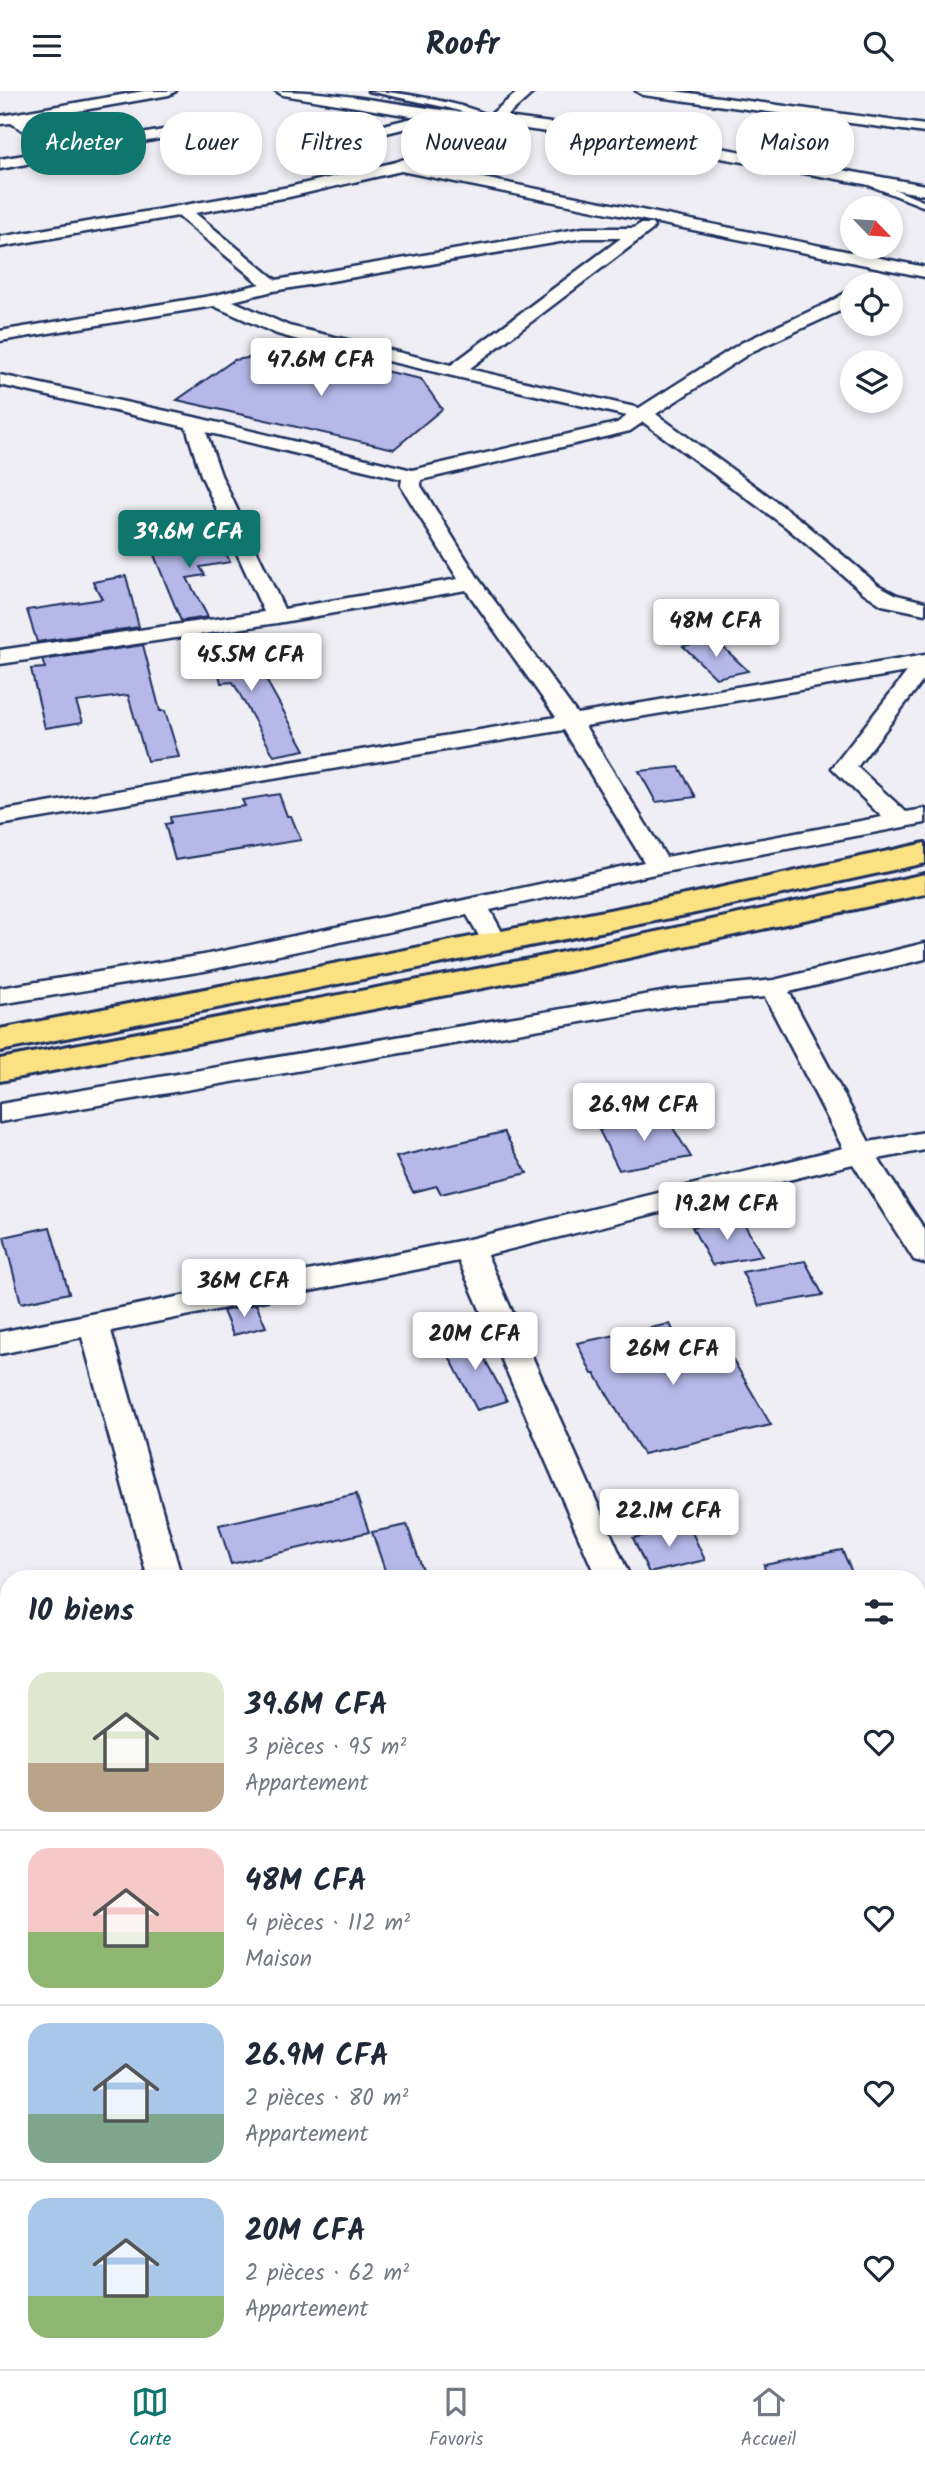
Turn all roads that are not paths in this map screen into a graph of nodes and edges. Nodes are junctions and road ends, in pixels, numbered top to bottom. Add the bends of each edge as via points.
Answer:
1 (169, 91) edge
2 (283, 91) edge
3 (371, 91) edge
4 (528, 91) edge
5 (643, 91) edge
6 (749, 91) edge
7 (305, 93) edge
8 (734, 104) junction
9 (417, 112) edge
10 (469, 112) edge
11 (504, 112) edge
12 (9, 114) edge
13 (531, 125) edge
14 (925, 129) edge
15 (401, 155) edge
16 (21, 160) edge
17 (0, 164) edge
18 (401, 166) edge
19 (446, 175) edge
20 (869, 182) junction
21 (925, 190) edge
22 (925, 205) edge
23 (181, 210) junction
24 (660, 218) junction
25 (0, 233) edge
26 (638, 233) junction
27 (0, 242) edge
28 (886, 264) junction
29 (925, 272) edge
30 (876, 273) edge
31 (273, 286) junction
32 (216, 300) junction
33 (840, 303) edge
34 (0, 336) edge
35 (453, 372) junction
36 (0, 380) edge
37 (645, 415) junction
38 (194, 423) junction
39 (412, 476) junction
40 (471, 583) junction
41 (925, 608) edge
42 (277, 617) junction
43 (1, 653) edge
44 (925, 662) edge
45 (570, 720) junction
46 (925, 816) edge
47 (0, 818) edge
48 (899, 819) junction
49 (925, 853) edge
50 (659, 866) junction
51 (925, 884) edge
52 (474, 904) junction
53 (495, 943) junction
54 (925, 951) edge
55 (774, 988) junction
56 (0, 996) edge
57 (0, 1040) edge
58 (0, 1070) edge
59 (0, 1113) edge
60 (925, 1141) edge
61 (860, 1153) junction
62 (469, 1249) junction
63 (925, 1253) edge
64 (94, 1325) junction
65 (0, 1343) edge
66 (162, 1570) edge
67 (610, 1570) edge

1 - 12 street via 48,112
2 - 7 street
3 - 10 lane
4 - 11 street
5 - 8 street
6 - 8 street
7 - 9 street
8 - 14 street
13 - 20 street via 671,144
15 - 25 street via 337,173
16 - 17 street
18 - 23 street
19 - 24 street
20 - 21 street
20 - 22 lane
23 - 27 street
23 - 31 street
24 - 26 street
24 - 28 street
26 - 31 street via 583,233
26 - 35 street
28 - 29 street
28 - 30 street
31 - 32 street
32 - 34 street
32 - 35 street via 294,333
33 - 37 street via 735,354
35 - 37 street
36 - 38 street
37 - 39 street via 616,430
37 - 41 street via 793,523 871,589 890,600
38 - 39 street
38 - 42 street via 211,475
39 - 40 street via 411,486
40 - 42 street
40 - 45 street
42 - 43 street
44 - 45 street
44 - 48 street via 844,768
45 - 47 street
45 - 50 street
46 - 48 street
48 - 50 street
49 - 53 main road
50 - 52 street
51 - 58 main road via 535,968
52 - 53 street
52 - 56 street via 204,963
53 - 57 main road
54 - 55 street
55 - 59 street via 674,998
55 - 61 street
60 - 61 street
61 - 62 street
61 - 63 street
62 - 64 street
62 - 67 street
64 - 65 street
64 - 66 street

